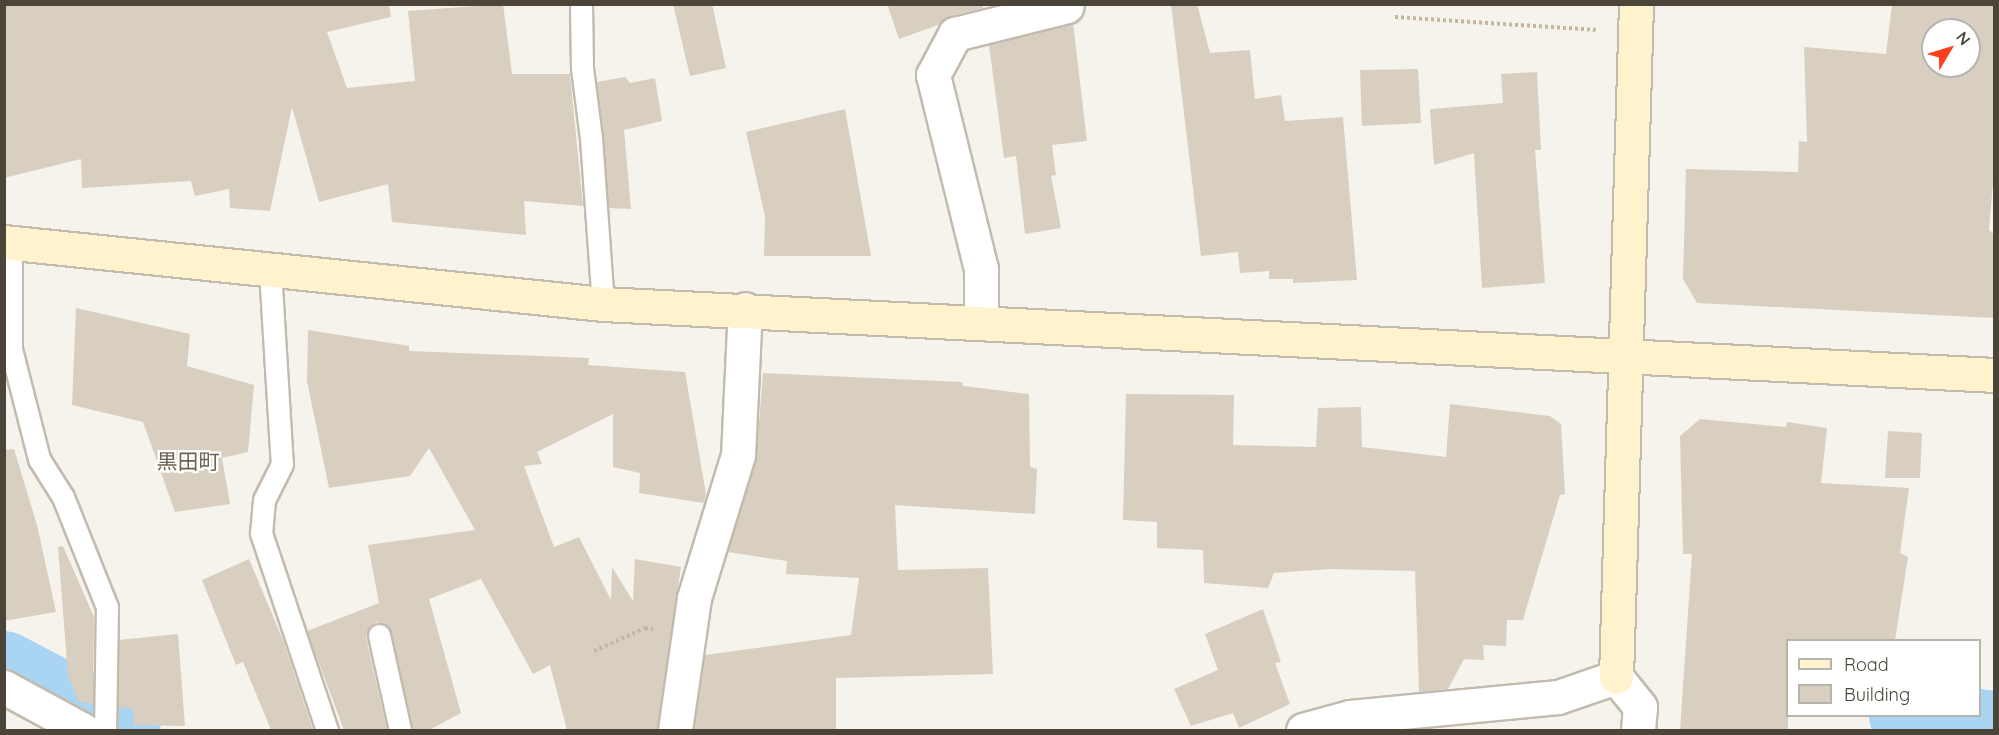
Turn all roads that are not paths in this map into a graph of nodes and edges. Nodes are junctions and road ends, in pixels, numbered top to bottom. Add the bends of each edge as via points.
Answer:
1 (581, 4) edge
2 (1067, 6) edge
3 (1635, 19) edge
4 (8, 243) edge
5 (270, 270) junction
6 (603, 304) junction
7 (745, 309) junction
8 (981, 322) junction
9 (1625, 356) junction
10 (1995, 375) edge
11 (379, 635) dead end
12 (1616, 677) junction
13 (4, 687) edge
14 (83, 730) edge
15 (105, 730) edge
16 (327, 730) edge
17 (400, 730) edge
18 (675, 730) edge
19 (1303, 730) edge
20 (1638, 730) edge

1 - 6 lane via 582,68
2 - 8 street via 955,34 933,75 981,269
3 - 9 street
4 - 5 street
4 - 15 lane via 11,349 39,459 63,497 107,607
5 - 6 street
5 - 16 lane via 282,464 264,500 261,533
6 - 7 street
7 - 8 street
7 - 18 street via 738,455 694,598
8 - 9 street
9 - 10 street
9 - 12 street
11 - 17 lane
12 - 19 street via 1558,697 1350,717
12 - 20 street via 1641,707
13 - 14 street

